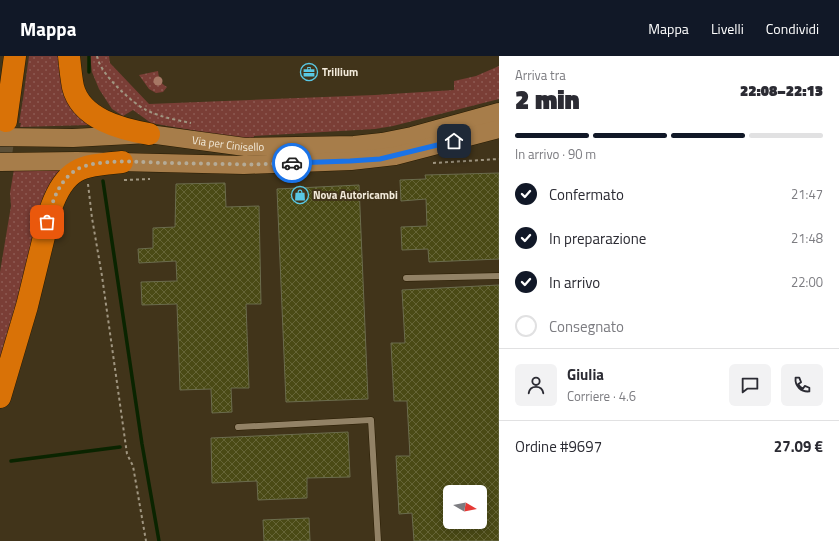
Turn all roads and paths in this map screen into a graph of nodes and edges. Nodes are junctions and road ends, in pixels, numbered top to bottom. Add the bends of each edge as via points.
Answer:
1 (14, 56) edge
2 (69, 56) edge
3 (97, 56) edge
4 (499, 112) edge
5 (192, 124) dead end
6 (3, 129) edge
7 (499, 129) edge
8 (149, 134) junction
9 (0, 162) edge
10 (122, 162) junction
11 (89, 182) dead end
12 (499, 276) edge
13 (406, 278) dead end
14 (0, 397) edge
15 (238, 427) dead end
16 (146, 541) edge
17 (378, 541) edge

1 - 6 highway
2 - 8 highway via 73,88 88,110 126,130
3 - 5 path via 101,68 139,106 159,115
4 - 8 main road, Via per Cinisello via 412,136 354,145 245,148
6 - 8 main road, Via per Cinisello via 74,138
7 - 10 main road, Via per Cinisello via 395,156 365,160 244,164
9 - 10 main road, Via per Cinisello
10 - 14 highway via 78,169 63,182 56,194
11 - 16 path via 87,186 127,454 133,466
12 - 13 lane
15 - 17 lane via 371,420

